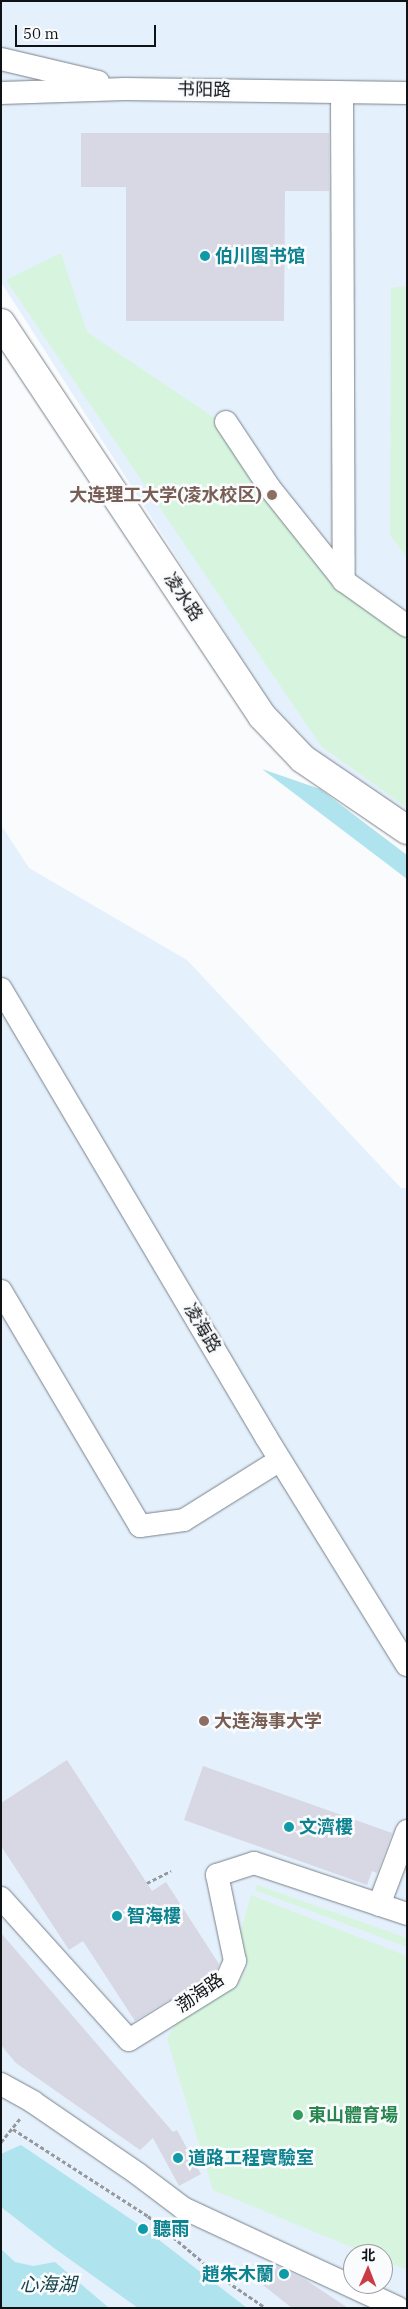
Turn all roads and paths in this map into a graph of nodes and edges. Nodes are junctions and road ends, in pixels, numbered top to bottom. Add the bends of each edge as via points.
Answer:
1 (1, 59) edge
2 (126, 89) junction
3 (1, 93) edge
4 (342, 93) junction
5 (407, 94) edge
6 (1, 323) edge
7 (226, 422) dead end
8 (344, 581) junction
9 (407, 626) edge
10 (407, 830) edge
11 (1, 989) edge
12 (1, 1291) edge
13 (280, 1460) junction
14 (407, 1665) edge
15 (407, 1831) edge
16 (171, 1871) dead end
17 (147, 1883) dead end
18 (1, 1898) edge
19 (379, 1905) junction
20 (407, 1914) edge
21 (1, 2084) edge
22 (1, 2142) edge
23 (266, 2308) edge
24 (398, 2308) edge

1 - 2 street
2 - 3 street, 书阳路
2 - 4 street, 书阳路
4 - 5 street, 书阳路
4 - 8 street
6 - 10 main road, 凌水路 via 262,716 303,759
7 - 8 street via 269,487
8 - 9 street
11 - 13 street, 凌海路
12 - 13 street via 140,1526 184,1520
13 - 14 street, 凌海路
15 - 19 street
16 - 17 path
18 - 19 street, 渤海路 via 129,2040 227,1979 234,1960 217,1876 254,1863
19 - 20 street, 渤海路
21 - 24 street via 41,2107 183,2208
22 - 23 path via 13,2129 148,2216 222,2278

